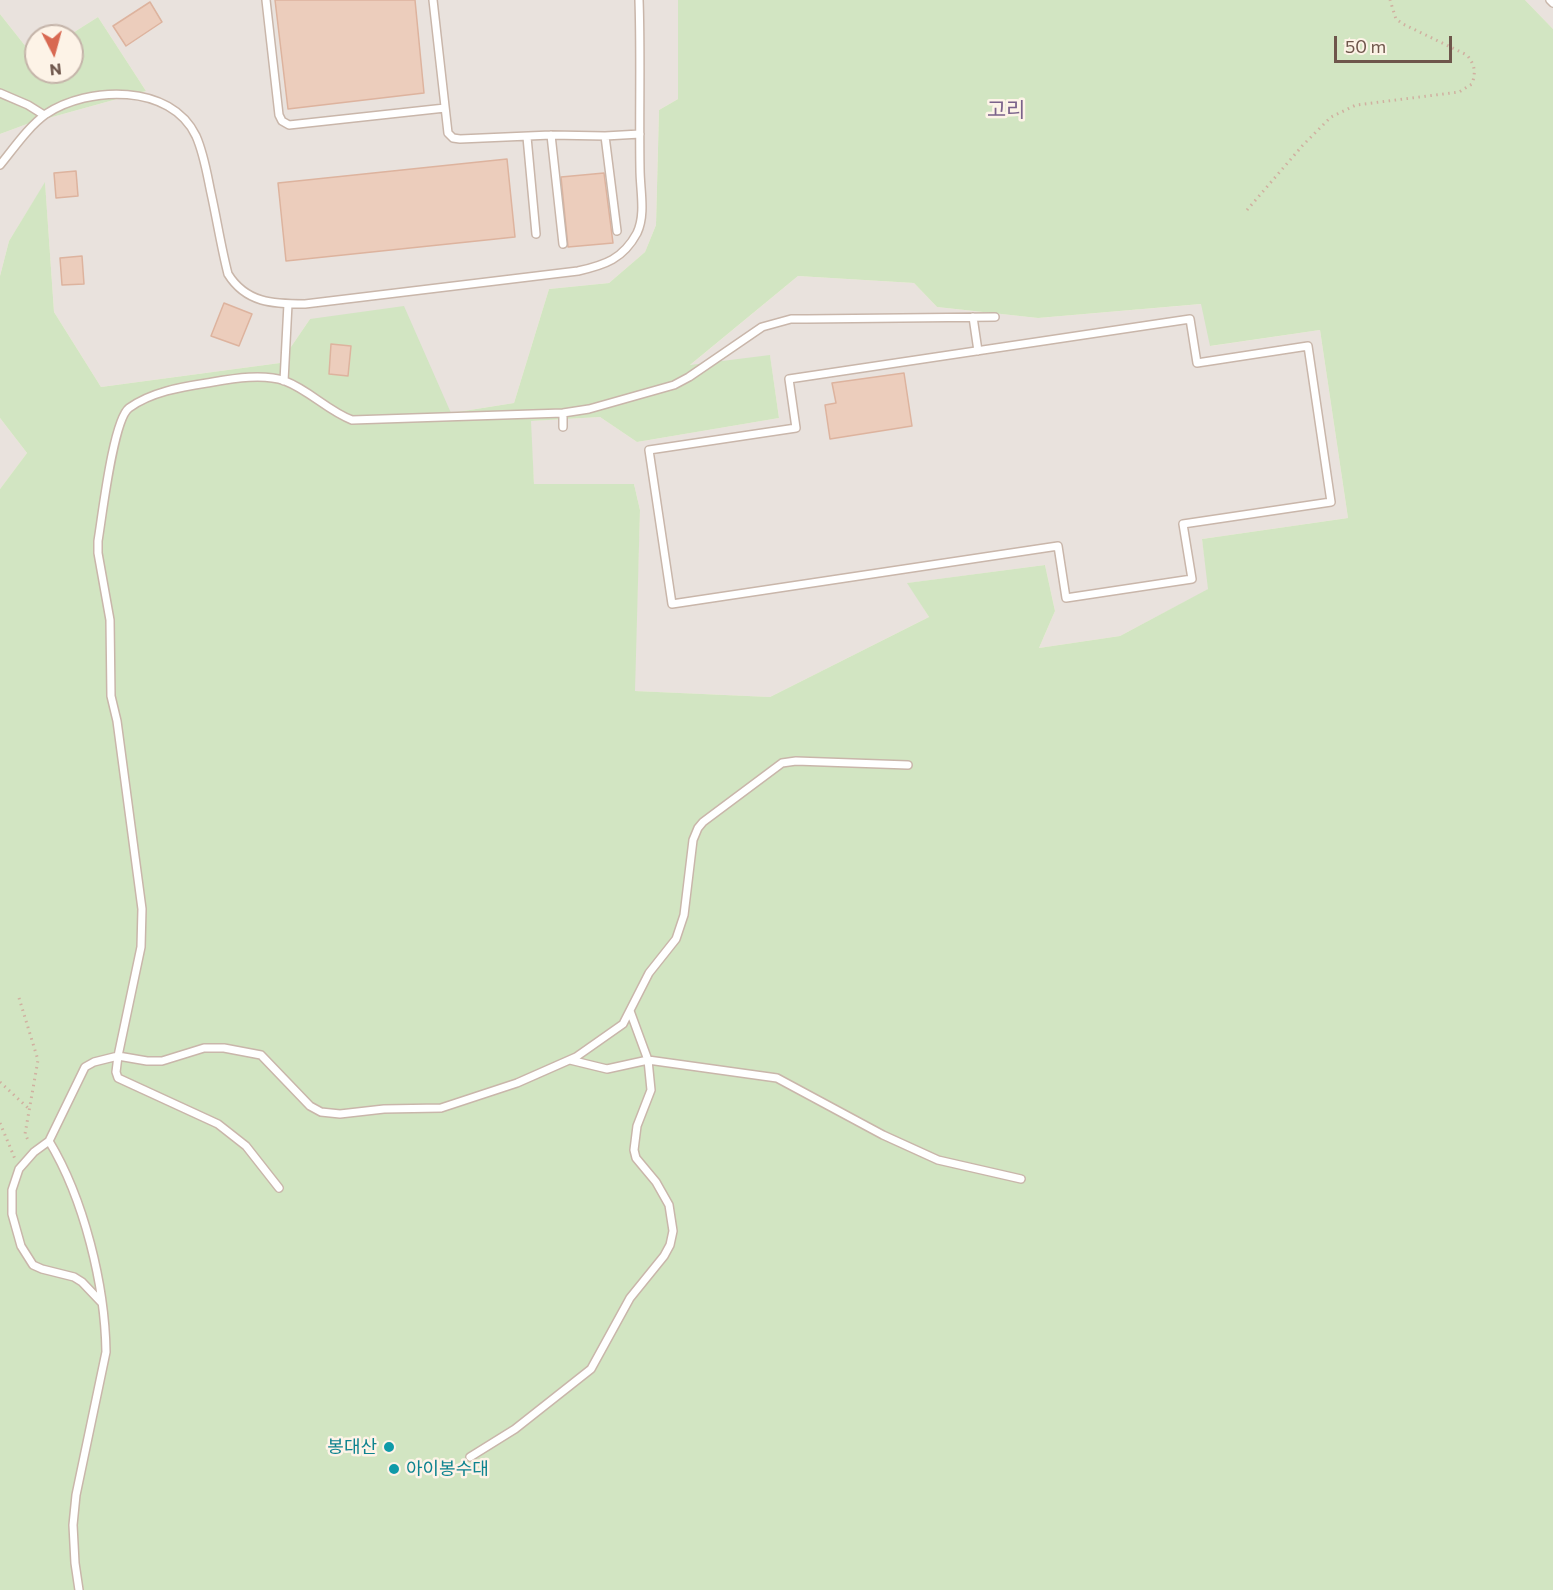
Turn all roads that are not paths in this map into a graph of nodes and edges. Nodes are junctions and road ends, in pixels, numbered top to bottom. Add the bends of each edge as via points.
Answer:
1 (266, 0) edge
2 (433, 0) edge
3 (639, 0) edge
4 (0, 93) edge
5 (445, 108) junction
6 (44, 115) junction
7 (640, 134) junction
8 (551, 135) junction
9 (605, 136) junction
10 (527, 137) junction
11 (0, 165) edge
12 (616, 231) dead end
13 (536, 234) dead end
14 (564, 244) dead end
15 (288, 304) junction
16 (974, 317) junction
17 (995, 317) dead end
18 (978, 351) junction
19 (284, 381) junction
20 (563, 412) junction
21 (563, 427) dead end
22 (908, 765) dead end
23 (630, 1011) junction
24 (118, 1056) junction
25 (570, 1060) junction
26 (649, 1064) junction
27 (49, 1141) junction
28 (1021, 1179) dead end
29 (279, 1188) dead end
30 (102, 1304) junction
31 (470, 1457) dead end
32 (79, 1590) edge

1 - 5 lane via 282,121 289,125
2 - 5 lane
3 - 7 lane
4 - 6 lane
5 - 10 lane via 448,132 453,138
6 - 11 lane
6 - 15 lane via 84,98 105,94 149,98 185,118 204,156 228,274 248,295
7 - 9 lane
7 - 15 lane via 642,218 628,247 602,266
8 - 9 lane
8 - 10 lane
8 - 14 lane
9 - 12 lane
10 - 13 lane
15 - 19 lane
16 - 17 lane
16 - 18 lane
16 - 20 lane via 777,322 762,327 674,385 589,409
18 - 18 lane via 1190,320 1197,363 1308,346 1331,502 1183,524 1192,579 1180,581 1066,598 1058,546 672,604 649,450 796,428 789,379
19 - 20 lane via 337,415 352,420
19 - 24 lane via 231,379 179,387 128,409 115,440 98,553 110,620 111,696 142,909 141,947
20 - 21 lane
22 - 23 lane via 782,763 703,822 693,840 684,915 676,939 649,973
23 - 25 lane via 623,1024
23 - 26 lane
24 - 25 lane via 162,1061 204,1048 261,1055 310,1106 340,1114 441,1108 517,1083
24 - 27 lane via 85,1067
24 - 29 lane via 118,1078 218,1124 246,1146
25 - 26 lane via 607,1069
26 - 28 lane via 777,1078 938,1160
26 - 31 lane via 651,1090 637,1126 634,1150 669,1205 673,1231 670,1245 630,1298 591,1369 515,1429
27 - 30 lane via 70,1182 90,1244
27 - 30 lane via 19,1169 12,1190 12,1215 21,1246 33,1265 74,1277
30 - 32 lane via 106,1352 73,1525

